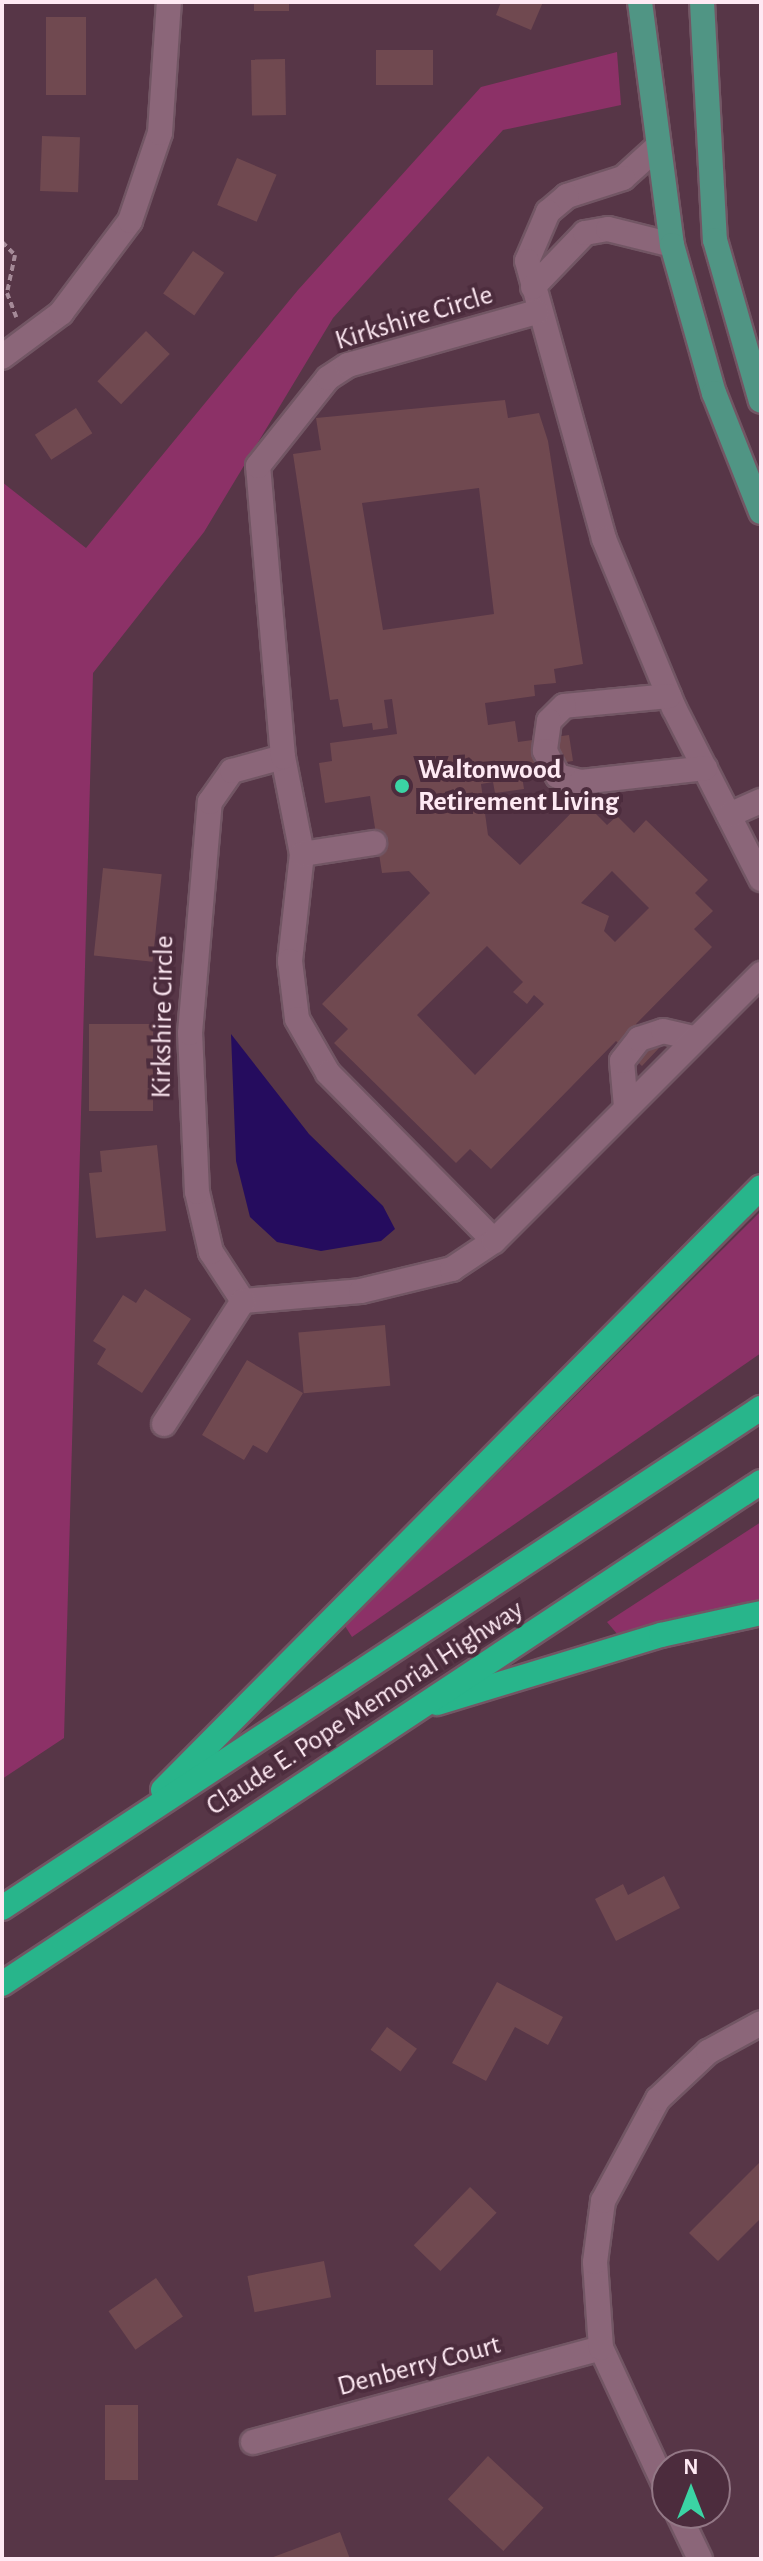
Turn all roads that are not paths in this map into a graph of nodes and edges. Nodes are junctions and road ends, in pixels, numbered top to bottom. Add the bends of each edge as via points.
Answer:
1 (169, 2) edge
2 (640, 2) edge
3 (702, 2) edge
4 (655, 149) junction
5 (672, 245) junction
6 (533, 287) junction
7 (537, 312) junction
8 (2, 357) edge
9 (761, 401) edge
10 (761, 512) edge
11 (669, 696) junction
12 (283, 757) junction
13 (705, 768) junction
14 (761, 801) edge
15 (729, 815) junction
16 (374, 843) dead end
17 (753, 846) edge
18 (302, 854) junction
19 (761, 879) edge
20 (761, 974) edge
21 (694, 1038) junction
22 (626, 1107) junction
23 (761, 1187) edge
24 (494, 1241) junction
25 (243, 1301) junction
26 (761, 1408) edge
27 (164, 1424) dead end
28 (761, 1482) edge
29 (761, 1613) edge
30 (419, 1708) junction
31 (138, 1818) junction
32 (2, 1908) edge
33 (2, 1984) edge
34 (761, 2023) edge
35 (601, 2348) junction
36 (253, 2442) dead end
37 (651, 2456) edge
38 (686, 2529) edge
39 (700, 2559) edge

1 - 8 street via 160,133 130,221 61,313
2 - 4 main road
3 - 9 main road via 715,240
4 - 5 main road
4 - 6 street, Kirkshire Circle via 623,178 567,196 548,212 527,261
5 - 6 street, Kirkshire Circle via 608,229 585,233
5 - 10 main road via 714,393
6 - 7 street, Kirkshire Circle
7 - 11 street, Kirkshire Circle via 604,539
7 - 12 street, Kirkshire Circle via 348,365 328,378 258,466
11 - 13 street, Kirkshire Circle
11 - 13 street via 564,706 549,721 545,751 558,776 581,782
12 - 18 street
12 - 25 street, Kirkshire Circle via 247,764 217,787 193,946 197,1192 211,1252
13 - 15 street, Kirkshire Circle
14 - 15 street
15 - 17 street, Kirkshire Circle
16 - 18 street
17 - 19 street, Kirkshire Circle
18 - 24 street via 291,991 310,1048
20 - 21 street
21 - 22 street
21 - 22 street via 663,1031 639,1039 622,1061
22 - 24 street
23 - 31 highway
24 - 25 street via 427,1278
25 - 27 street
26 - 31 highway, Claude E. Pope Memorial Highway
28 - 30 highway, Claude E. Pope Memorial Highway
29 - 30 highway via 661,1635
30 - 33 highway, Claude E. Pope Memorial Highway
31 - 32 highway, Claude E. Pope Memorial Highway
34 - 35 street via 680,2075 619,2161 603,2201 595,2262
35 - 36 street, Denberry Court
35 - 37 street
38 - 39 street

